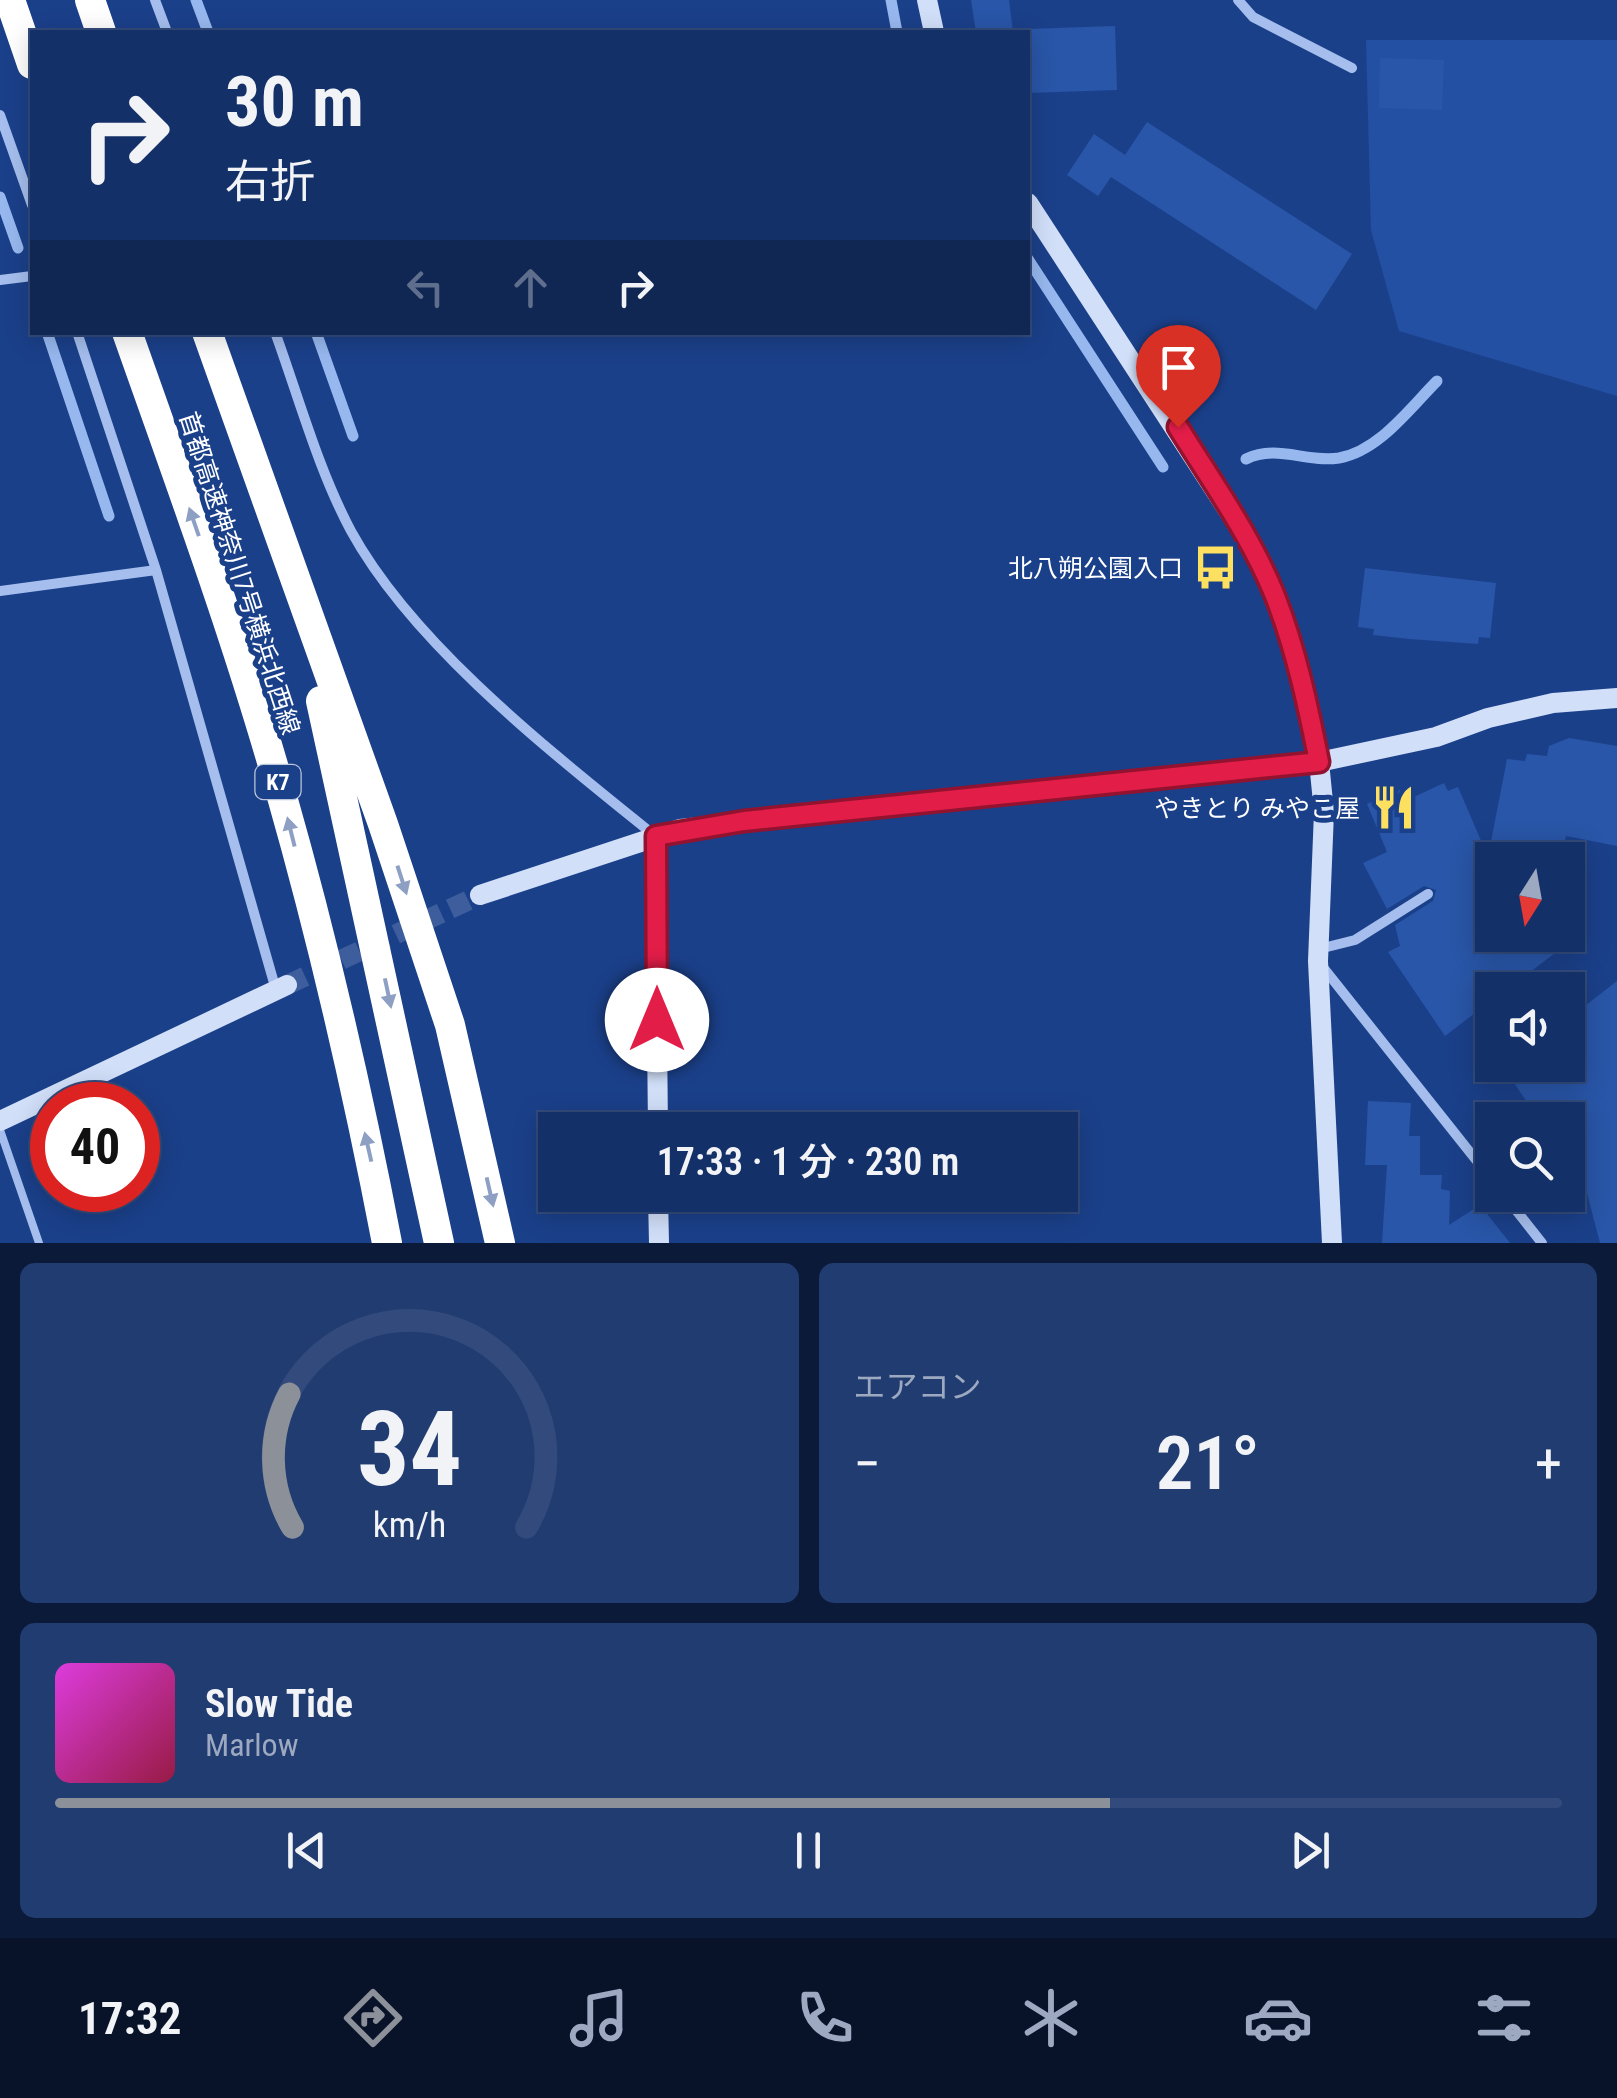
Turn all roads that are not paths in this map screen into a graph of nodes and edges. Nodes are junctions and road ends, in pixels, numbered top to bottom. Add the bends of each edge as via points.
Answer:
1 (10, 0) edge
2 (90, 0) edge
3 (155, 0) edge
4 (927, 0) edge
5 (1238, 0) edge
6 (100, 30) edge
7 (165, 30) edge
8 (934, 30) edge
9 (30, 58) edge
10 (1352, 68) dead end
11 (0, 115) edge
12 (30, 199) edge
13 (1030, 206) edge
14 (30, 276) edge
15 (0, 280) edge
16 (78, 335) edge
17 (128, 335) edge
18 (208, 335) edge
19 (276, 335) edge
20 (287, 557) junction
21 (156, 570) junction
22 (0, 590) edge
23 (1617, 698) edge
24 (1319, 762) junction
25 (656, 836) junction
26 (1428, 894) dead end
27 (480, 896) tunnel mouth
28 (1318, 955) junction
29 (282, 988) joint
30 (658, 1112) edge
31 (0, 1121) edge
32 (0, 1130) edge
33 (1475, 1158) edge
34 (658, 1212) edge
35 (1517, 1212) edge
36 (39, 1243) edge
37 (387, 1243) edge
38 (439, 1243) edge
39 (500, 1243) edge
40 (659, 1243) edge
41 (1332, 1243) edge
42 (1542, 1243) edge

1 - 9 highway
2 - 6 highway
3 - 7 street
4 - 8 street
5 - 10 street via 1253,17
11 - 12 street
13 - 24 street via 1248,541 1301,674
14 - 15 street
16 - 21 street
37 -> 17 highway, 首都高速神奈川7号横浜北西線 / K7 via 281,794
18 - 20 highway, 首都高速神奈川7号横浜北西線 / K7
19 - 25 street via 330,485 389,589 491,694
20 -> 38 highway, K7
20 -> 39 highway via 450,1025
21 - 22 street
21 - 29 street
23 - 24 street via 1553,703
24 - 25 street
24 - 28 street via 1324,812
25 - 27 street
25 - 30 street
26 - 28 street
28 - 33 street
28 - 41 street
29 - 31 street
32 - 36 lane
34 - 40 street
35 - 42 street

